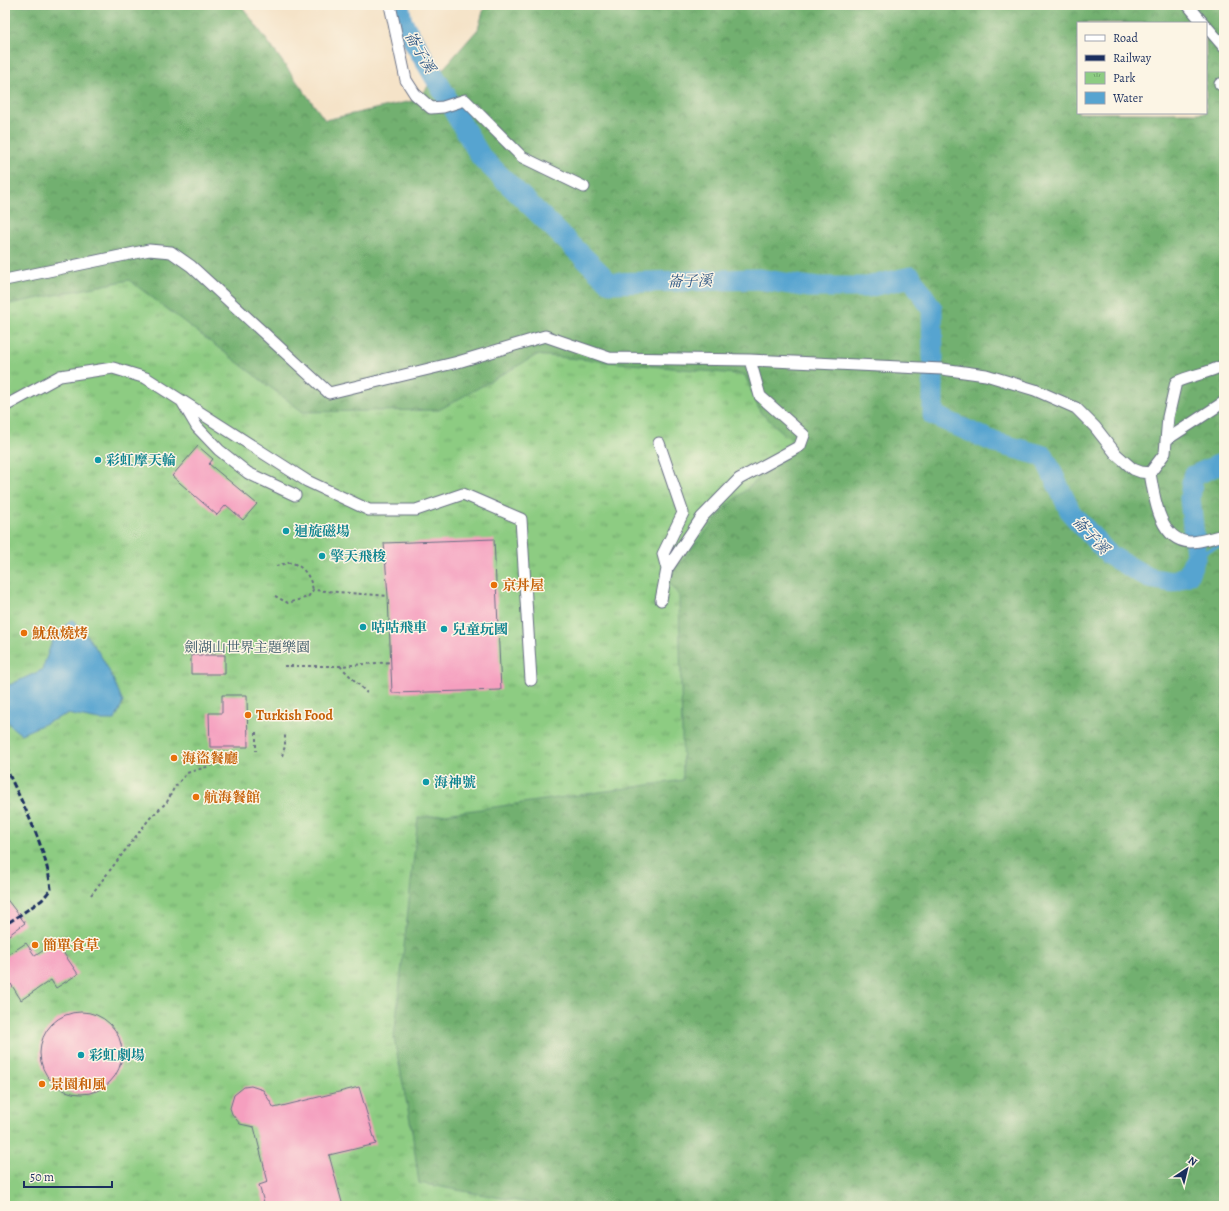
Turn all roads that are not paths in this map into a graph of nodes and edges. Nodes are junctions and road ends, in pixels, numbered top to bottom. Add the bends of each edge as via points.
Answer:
1 (390, 5) edge
2 (1188, 5) edge
3 (1203, 22) edge
4 (1207, 27) edge
5 (1224, 48) edge
6 (584, 187) dead end
7 (5, 280) edge
8 (750, 360) junction
9 (1224, 365) edge
10 (183, 402) junction
11 (1224, 402) edge
12 (5, 406) edge
13 (1166, 440) junction
14 (659, 443) dead end
15 (1150, 472) junction
16 (295, 495) dead end
17 (1224, 535) edge
18 (667, 569) junction
19 (661, 600) dead end
20 (531, 680) dead end

1 - 6 street via 406,80 415,94 431,108 465,100 522,157
2 - 3 street
4 - 5 street
7 - 8 street via 149,250 171,252 191,266 329,393 458,362 545,336 609,358
8 - 15 street via 942,369 986,375 1035,390 1076,408 1116,454 1133,469
8 - 18 street via 760,396 804,435 800,446 739,479 702,517
9 - 13 street via 1176,382
10 - 12 street via 146,378 114,368 60,376
10 - 16 street via 197,428 219,450 248,473
10 - 20 street via 307,481 369,510 416,510 463,494 521,519
11 - 13 street
13 - 15 street via 1165,453
14 - 18 street via 683,513 663,554
15 - 17 street via 1156,509 1172,535 1190,542
18 - 19 street

